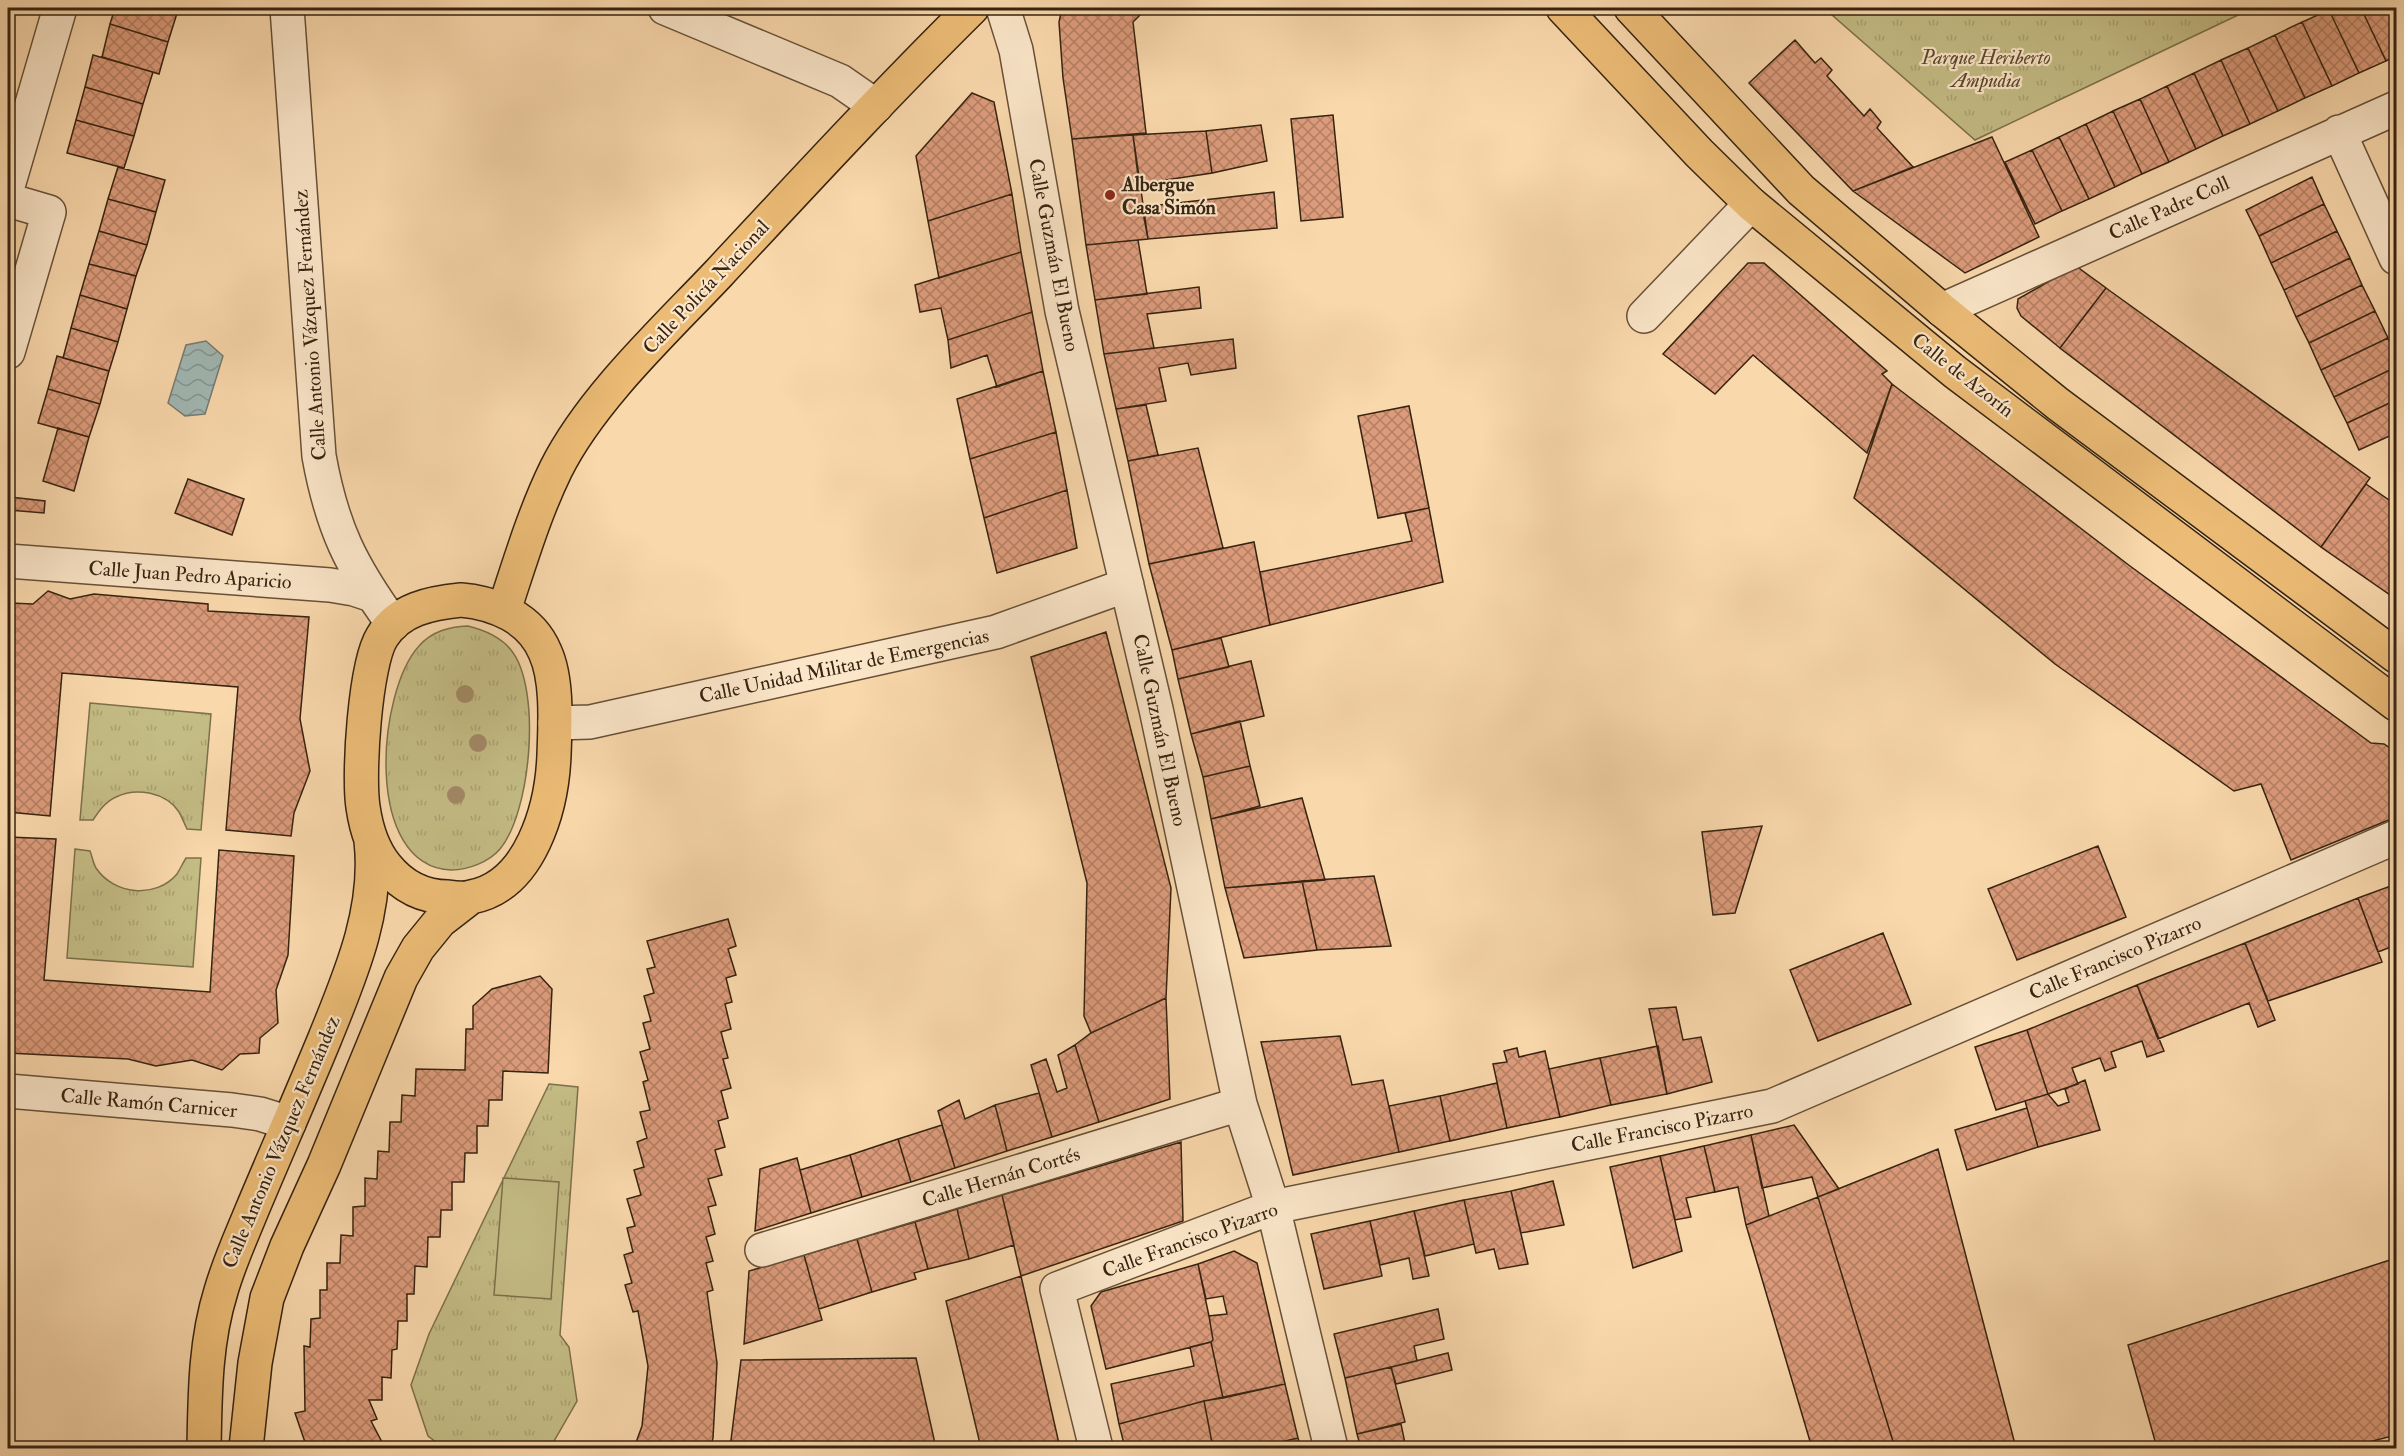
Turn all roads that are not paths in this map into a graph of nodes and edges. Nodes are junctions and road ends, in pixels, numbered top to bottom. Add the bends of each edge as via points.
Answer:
1 (60, 8) edge
2 (287, 8) edge
3 (665, 8) edge
4 (972, 8) edge
5 (1003, 8) edge
6 (1563, 8) edge
7 (1631, 8) edge
8 (876, 106) junction
9 (2397, 108) edge
10 (2339, 132) junction
11 (8, 186) edge
12 (8, 200) edge
13 (1751, 204) junction
14 (2397, 258) edge
15 (1942, 310) junction
16 (1644, 316) dead end
17 (8, 352) edge
18 (8, 561) edge
19 (1127, 585) junction
20 (372, 595) junction
21 (504, 610) junction
22 (393, 624) junction
23 (2397, 656) edge
24 (2397, 704) edge
25 (555, 723) junction
26 (2397, 837) edge
27 (370, 839) junction
28 (471, 897) junction
29 (8, 1091) edge
30 (1240, 1104) junction
31 (289, 1123) junction
32 (1273, 1208) junction
33 (762, 1250) dead end
34 (204, 1449) edge
35 (246, 1449) edge
36 (1096, 1449) edge
37 (1331, 1449) edge

1 - 11 street
2 - 20 street, Calle Antonio Vázquez Fernández via 319,456 346,552
3 - 8 street via 840,81
4 - 8 main road, Calle Policía Nacional
5 - 19 street, Calle Guzmán El Bueno via 1016,50 1062,312
6 - 13 main road, Calle de Azorín
7 - 15 main road, Calle de Azorín via 1801,190
8 - 21 main road, Calle Policía Nacional via 653,342 591,414 557,468 526,541
9 - 10 street, Calle Padre Coll
10 - 14 street
10 - 15 street, Calle Padre Coll
12 - 17 street via 49,212
13 - 16 street
13 - 24 main road, Calle de Azorín via 1955,372
15 - 23 main road, Calle de Azorín via 2058,404
18 - 20 street, Calle Juan Pedro Aparicio via 330,585
19 - 25 street, Calle Unidad Militar de Emergencias via 996,632 590,722
19 - 30 street, Calle Guzmán El Bueno
20 - 22 street, Calle Antonio Vázquez Fernández
21 - 22 main road via 471,601 431,603 411,610
21 - 25 main road via 533,633 546,652
22 - 27 main road via 381,638 368,689 361,772
25 - 28 main road via 548,802 538,837 522,864 506,880
26 - 32 street, Calle Francisco Pizarro via 1772,1106
27 - 28 main road via 385,865 400,882 415,891 432,897
27 - 31 main road, Calle Antonio Vázquez Fernández via 372,891 365,925 342,995
28 - 35 main road via 440,921 401,978 287,1246 267,1298
29 - 31 street, Calle Ramón Carnicer via 232,1110
30 - 32 street, Calle Guzmán El Bueno
30 - 33 street, Calle Hernán Cortés
31 - 34 main road, Calle Antonio Vázquez Fernández via 235,1247 220,1292 206,1376
32 - 36 street, Calle Francisco Pizarro via 1057,1289
32 - 37 street, Calle Guzmán El Bueno

